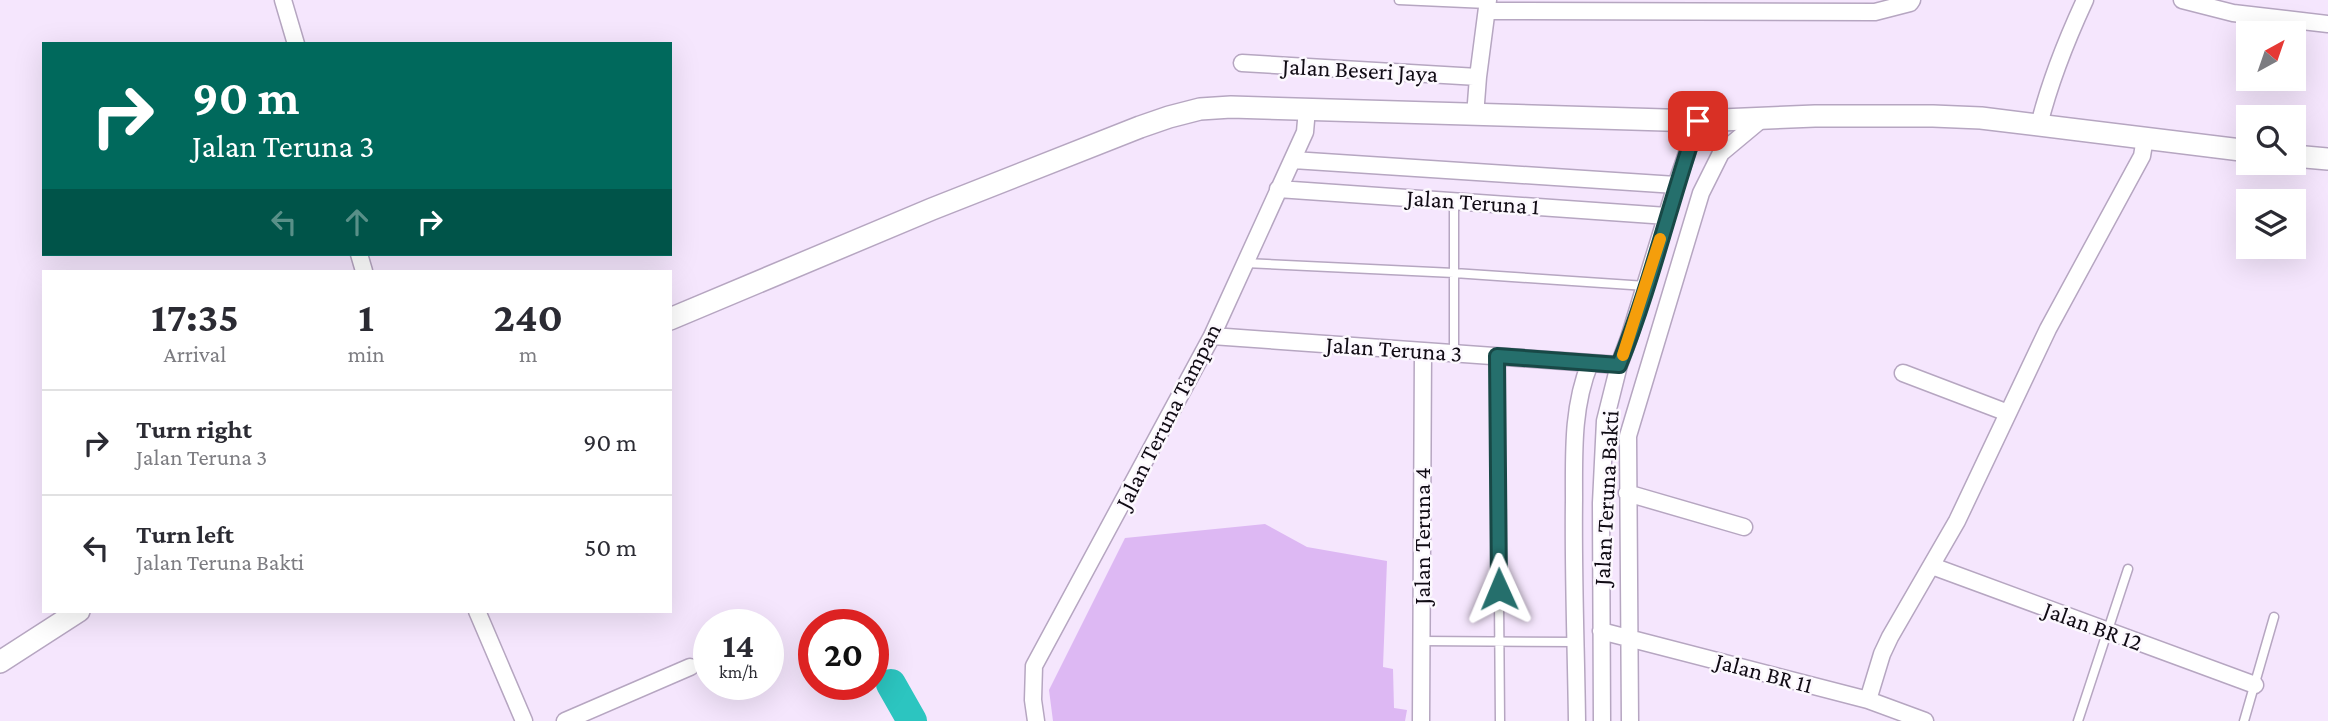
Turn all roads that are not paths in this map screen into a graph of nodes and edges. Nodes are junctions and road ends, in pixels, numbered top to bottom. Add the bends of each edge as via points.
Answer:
1 (282, 0) edge
2 (1399, 0) edge
3 (1912, 0) edge
4 (2085, 0) edge
5 (2182, 0) edge
6 (1487, 5) edge
7 (1659, 5) edge
8 (2328, 24) edge
9 (295, 42) edge
10 (1242, 63) dead end
11 (1478, 76) junction
12 (1307, 109) junction
13 (1475, 116) junction
14 (1763, 118) junction
15 (1698, 121) junction
16 (2039, 124) junction
17 (2145, 138) junction
18 (2236, 149) edge
19 (2306, 157) edge
20 (2328, 159) edge
21 (1293, 160) junction
22 (1676, 185) junction
23 (1278, 189) junction
24 (1454, 201) junction
25 (1667, 216) junction
26 (1245, 263) junction
27 (1454, 273) junction
28 (1646, 286) junction
29 (672, 318) edge
30 (1212, 336) junction
31 (1423, 351) junction
32 (1454, 352) junction
33 (1497, 356) junction
34 (1590, 363) junction
35 (1619, 365) junction
36 (1903, 373) dead end
37 (2008, 413) junction
38 (1628, 493) junction
39 (1744, 527) dead end
40 (1932, 566) junction
41 (2128, 569) dead end
42 (76, 613) edge
43 (478, 613) edge
44 (2274, 617) dead end
45 (1601, 631) junction
46 (2109, 632) junction
47 (1630, 638) junction
48 (1421, 641) junction
49 (1499, 641) junction
50 (1576, 642) junction
51 (0, 662) edge
52 (690, 667) dead end
53 (2255, 685) junction
54 (1868, 700) junction
55 (524, 721) edge
56 (565, 721) edge
57 (1036, 721) edge
58 (1421, 721) edge
59 (1500, 721) edge
60 (1577, 721) edge
61 (1602, 721) edge
62 (1630, 721) edge
63 (1926, 721) edge
64 (2078, 721) edge
65 (2244, 721) edge

1 - 9 street
2 - 6 lane
3 - 7 street via 1875,12
4 - 16 street
5 - 8 street via 2233,13
6 - 7 street
6 - 11 street
10 - 11 street, Jalan Beseri Jaya
11 - 13 street
12 - 13 street
12 - 21 street, Jalan Teruna Tampan via 1306,132
12 - 29 street via 1231,107 1170,117 932,209
13 - 15 street
14 - 15 street
14 - 16 street via 1933,116
14 - 38 street via 1721,153 1701,192 1628,436
15 - 22 street, Jalan Teruna Bakti
16 - 17 street
17 - 18 street
17 - 37 street via 2142,156
19 - 20 street
21 - 22 street
21 - 23 street, Jalan Teruna Tampan
22 - 25 street, Jalan Teruna Bakti
23 - 24 street, Jalan Teruna 1
23 - 26 street, Jalan Teruna Tampan
24 - 25 street, Jalan Teruna 1
24 - 27 lane
25 - 28 street, Jalan Teruna Bakti
26 - 27 lane
26 - 30 street, Jalan Teruna Tampan
27 - 28 lane
27 - 32 lane
28 - 35 street, Jalan Teruna Bakti
30 - 31 street, Jalan Teruna 3
30 - 57 street, Jalan Teruna Tampan via 1034,666
31 - 32 street, Jalan Teruna 3
31 - 48 street, Jalan Teruna 4
32 - 33 street, Jalan Teruna 3
33 - 34 street, Jalan Teruna 3
33 - 49 lane
34 - 35 street, Jalan Teruna 3
34 - 50 street via 1575,422
35 - 45 street, Jalan Teruna Bakti via 1605,421
36 - 37 street
37 - 40 street
38 - 39 street
38 - 47 street
40 - 46 street, Jalan BR 12
40 - 54 street via 1882,654
41 - 46 lane
42 - 51 street
43 - 55 street
44 - 53 lane
45 - 47 street, Jalan BR 11
45 - 61 street, Jalan Teruna Bakti
46 - 53 street, Jalan BR 12
46 - 64 lane
47 - 54 street, Jalan BR 11
47 - 62 street
48 - 49 lane
48 - 58 street, Jalan Teruna 4
49 - 50 lane
49 - 59 lane
50 - 60 street
52 - 56 street
53 - 65 lane
54 - 63 street, Jalan BR 11

